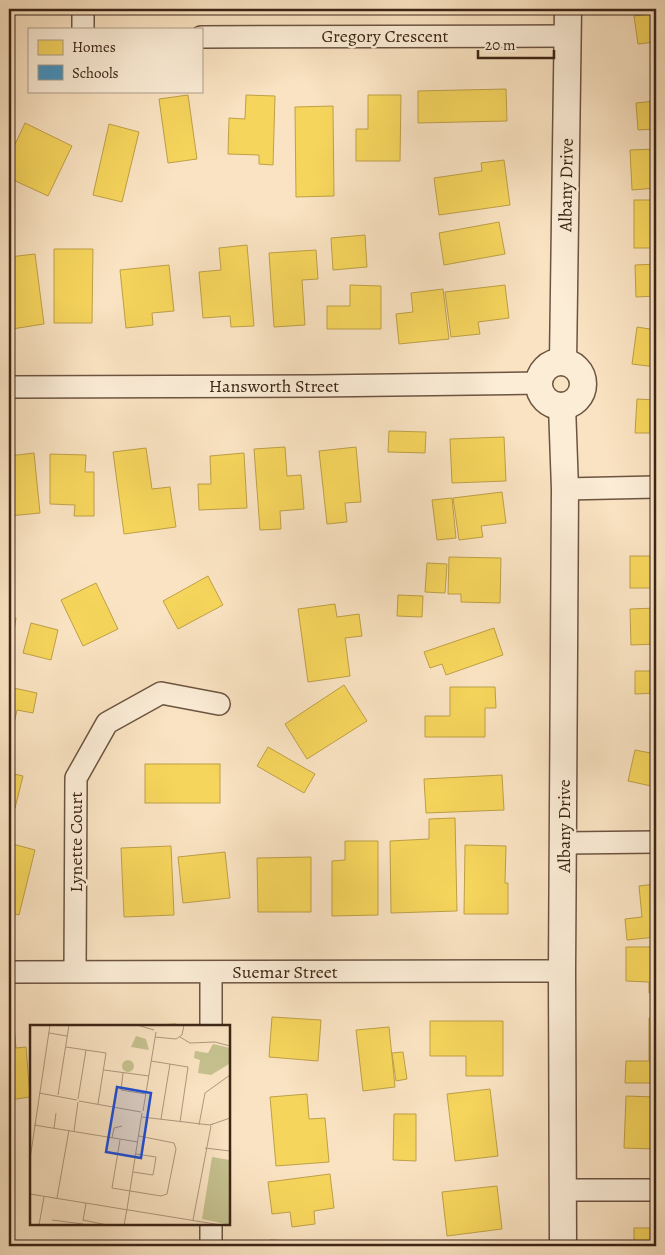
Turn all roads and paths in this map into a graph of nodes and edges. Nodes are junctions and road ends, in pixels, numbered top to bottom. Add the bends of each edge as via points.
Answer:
1 (84, 9) edge
2 (568, 9) edge
3 (83, 28) edge
4 (568, 36) junction
5 (202, 37) edge
6 (563, 362) junction
7 (540, 383) junction
8 (9, 387) edge
9 (562, 406) junction
10 (656, 487) edge
11 (565, 489) junction
12 (219, 704) dead end
13 (656, 842) edge
14 (564, 843) junction
15 (75, 971) junction
16 (562, 971) junction
17 (9, 972) edge
18 (211, 973) junction
19 (212, 1025) edge
20 (564, 1190) junction
21 (656, 1190) edge
22 (211, 1225) edge
23 (211, 1246) edge
24 (563, 1246) edge

1 - 3 street
2 - 4 street, Albany Drive
4 - 5 street, Gregory Crescent
4 - 6 street, Albany Drive
6 - 7 street via 550,365 541,376
6 - 9 street via 570,363 581,373 583,388 576,400
7 - 8 street, Hansworth Street
7 - 9 street via 540,390 548,401
9 - 11 street, Albany Drive
10 - 11 street
11 - 14 street, Albany Drive
12 - 15 street, Lynette Court via 161,693 107,724 76,778
13 - 14 street
14 - 16 street, Albany Drive
15 - 17 street, Suemar Street
15 - 18 street, Suemar Street
16 - 18 street, Suemar Street
16 - 20 street, Albany Drive
18 - 19 street
20 - 21 street
20 - 24 street, Albany Drive
22 - 23 street

